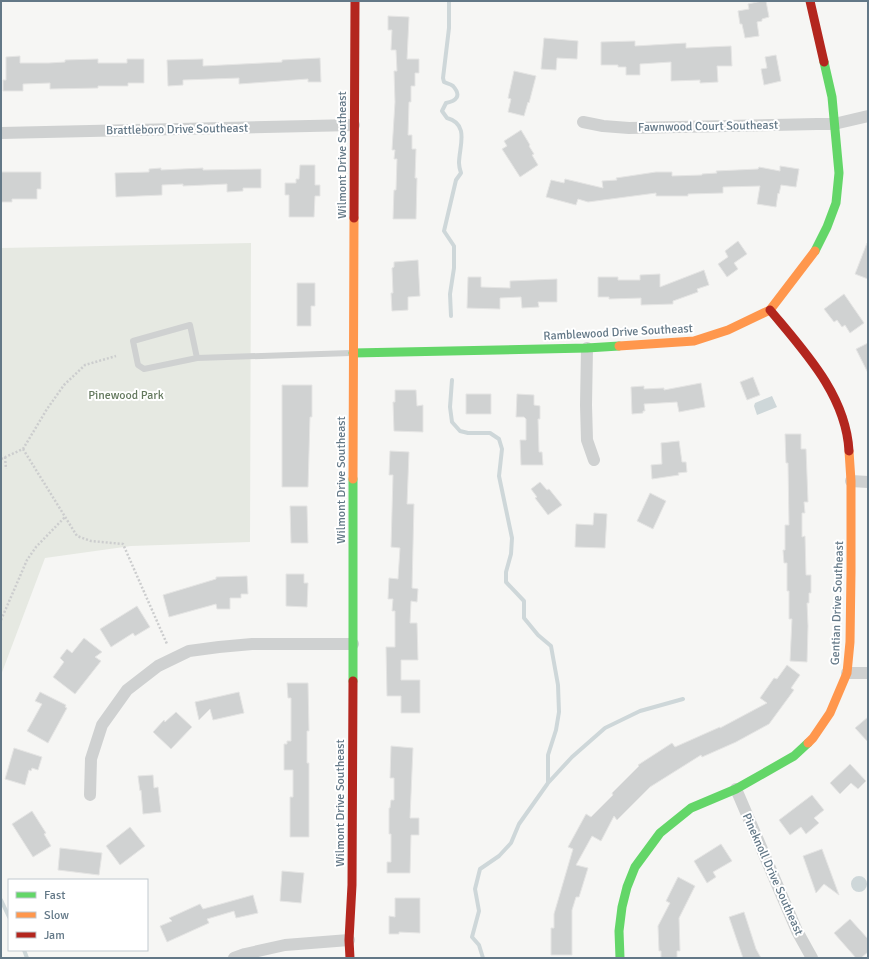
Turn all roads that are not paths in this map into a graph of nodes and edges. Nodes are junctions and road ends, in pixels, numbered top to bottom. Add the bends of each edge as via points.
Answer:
1 (354, 1) edge
2 (810, 1) edge
3 (868, 116) edge
4 (583, 122) dead end
5 (834, 124) junction
6 (354, 125) junction
7 (1, 133) edge
8 (770, 310) junction
9 (587, 348) junction
10 (353, 353) junction
11 (197, 358) junction
12 (594, 460) dead end
13 (852, 481) junction
14 (868, 482) edge
15 (352, 644) junction
16 (847, 673) junction
17 (868, 673) edge
18 (736, 789) junction
19 (90, 795) dead end
20 (349, 940) junction
21 (234, 958) edge
22 (350, 958) edge
23 (620, 958) edge
24 (812, 958) edge

1 - 6 street, Wilmont Drive Southeast
2 - 5 street, Ramblewood Drive Southeast via 832,97
3 - 5 street, Fawnwood Court Southeast
4 - 5 street, Fawnwood Court Southeast via 629,128
5 - 8 street, Ramblewood Drive Southeast via 839,173 836,203 818,247
6 - 7 street, Brattleboro Drive Southeast
6 - 10 street, Wilmont Drive Southeast
8 - 9 street, Ramblewood Drive Southeast via 728,330 694,341
8 - 13 street, Gentian Drive Southeast via 821,374 841,412 849,446
9 - 10 street, Ramblewood Drive Southeast
9 - 12 street via 587,440
10 - 11 lane
10 - 15 street, Wilmont Drive Southeast
11 - 11 lane via 144,369 138,365 133,341 190,325
13 - 14 street
13 - 16 street, Gentian Drive Southeast
15 - 19 street via 259,644 219,647 189,651 158,666 128,690 102,725 91,759
15 - 20 street, Wilmont Drive Southeast via 352,878
16 - 17 street
16 - 18 street, Gentian Drive Southeast via 830,713 813,738 794,756
18 - 23 street, Gentian Drive Southeast via 691,808 660,833 636,867 627,886 622,907 619,931
18 - 24 street, Pineknoll Drive Southeast via 797,931
20 - 21 street via 285,945
20 - 22 street, Wilmont Drive Southeast

